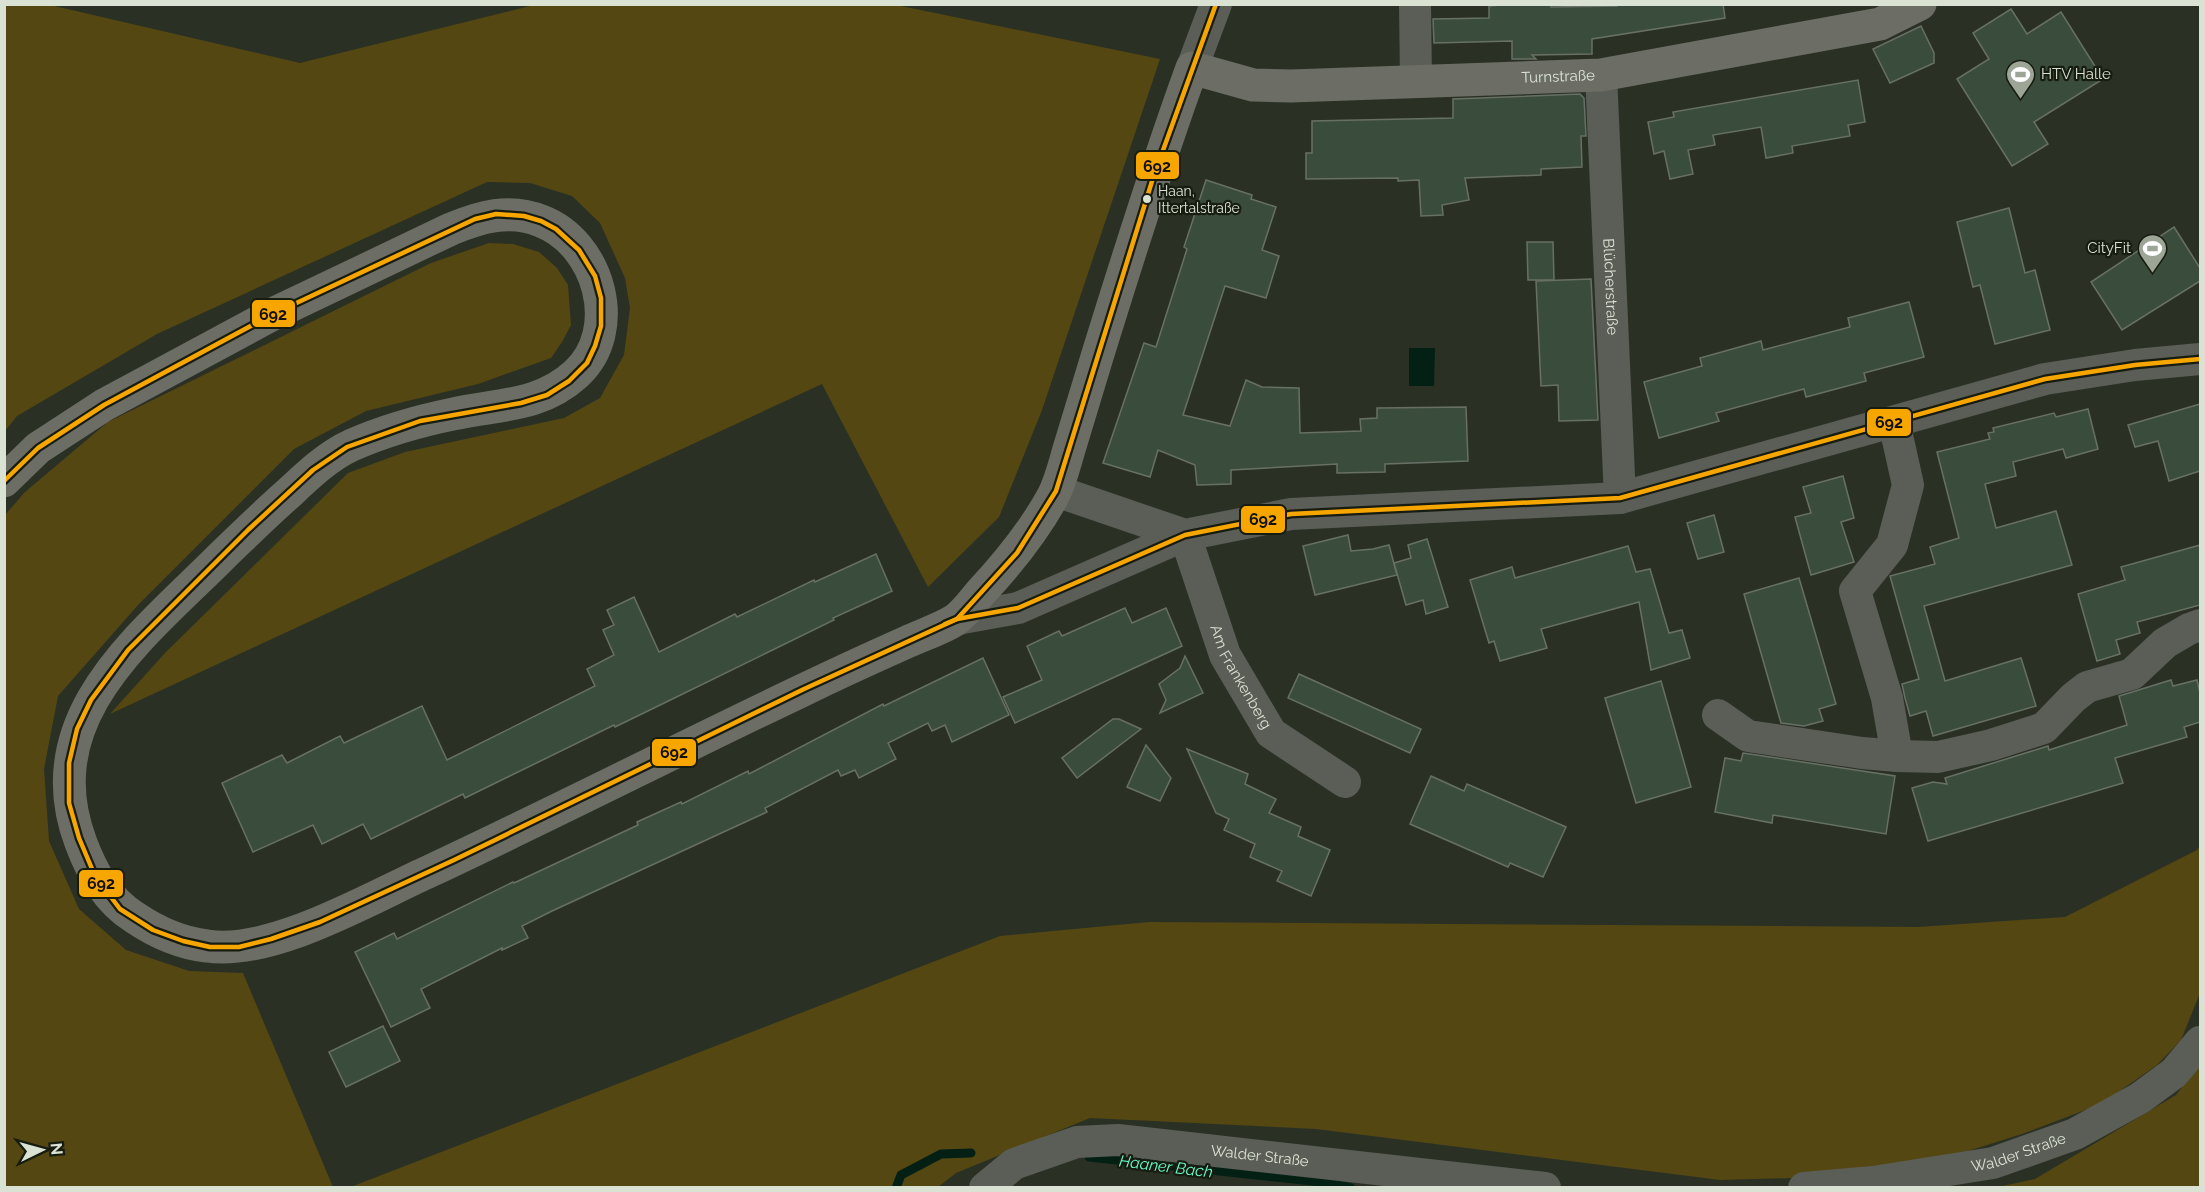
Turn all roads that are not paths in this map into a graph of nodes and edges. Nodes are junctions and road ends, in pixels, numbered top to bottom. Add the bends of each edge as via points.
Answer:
1 (1216, 4) edge
2 (1415, 4) edge
3 (1920, 4) edge
4 (1192, 68) junction
5 (1601, 75) junction
6 (1416, 80) junction
7 (2200, 358) edge
8 (1894, 422) junction
9 (4, 481) edge
10 (1056, 492) junction
11 (1620, 498) junction
12 (1185, 535) junction
13 (957, 619) junction
14 (2200, 625) edge
15 (1718, 715) dead end
16 (1897, 756) junction
17 (1345, 782) dead end
18 (2200, 1042) edge
19 (985, 1188) edge
20 (1545, 1188) edge
21 (1804, 1188) edge

1 - 4 street
2 - 6 street
3 - 5 main road, Turnstraße via 1880,24
4 - 6 main road, Turnstraße via 1253,85
4 - 10 main road via 1153,177
5 - 6 main road, Turnstraße
5 - 11 street, Blücherstraße
7 - 8 street via 2045,379
8 - 11 street
8 - 16 street via 1908,485 1892,545 1855,591 1887,698
9 - 13 main road via 38,448 104,405 273,314 475,219 496,214 541,220 579,250 595,276 601,326 587,363 569,381 547,395 521,403 420,421 347,447 313,471 248,530 128,650 91,700 77,729 69,763 69,803 95,876 120,909 153,930 210,947 271,939 320,922
10 - 12 street
10 - 13 main road via 1017,553
11 - 12 street via 1291,514
12 - 13 street via 1018,608
12 - 17 street, Am Frankenberg via 1225,655 1271,733
14 - 16 street via 2165,643 2132,674 2087,687 2044,728 1938,757
15 - 16 street via 1748,736
18 - 21 street, Walder Straße via 2174,1073 2149,1092 2075,1134 1993,1163 1873,1182
19 - 20 street, Walder Straße via 1014,1164 1077,1142 1118,1140

